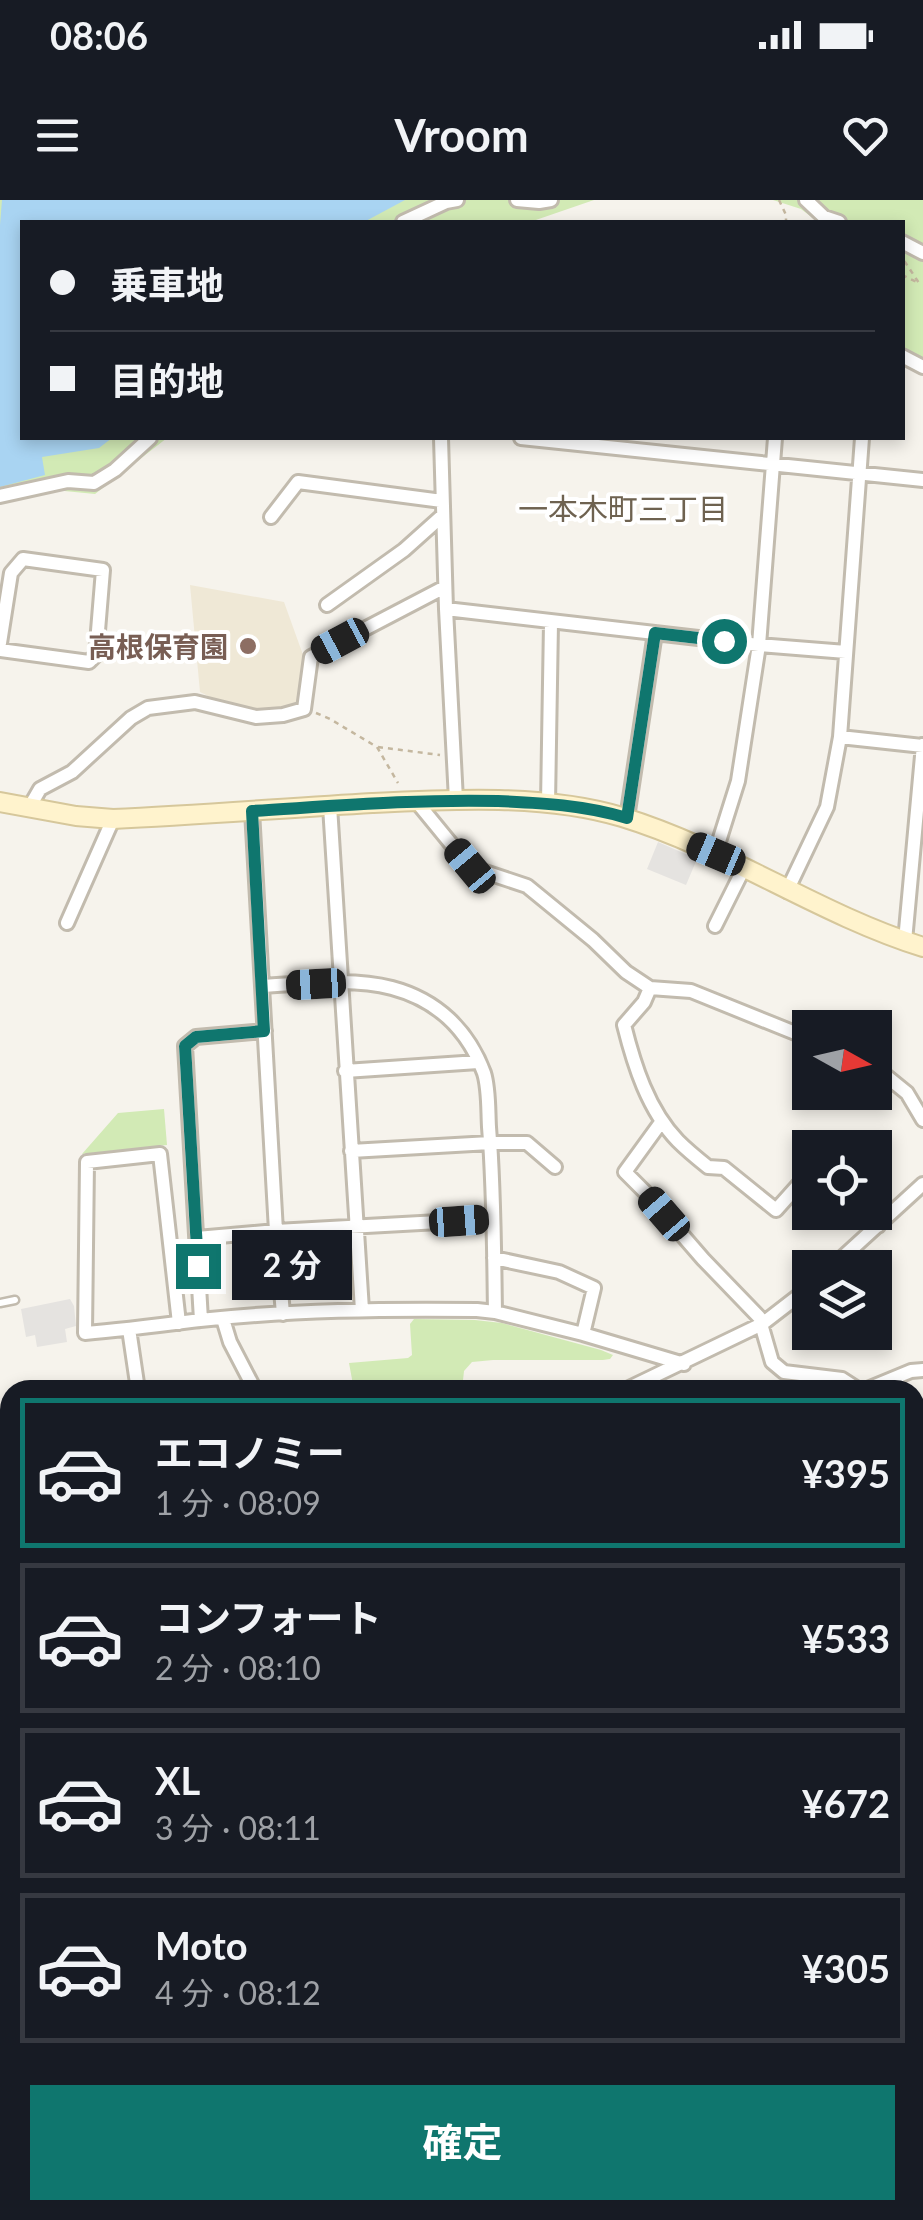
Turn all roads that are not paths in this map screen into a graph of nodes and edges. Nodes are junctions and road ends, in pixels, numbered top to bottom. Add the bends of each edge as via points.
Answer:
1 (457, 200) edge
2 (517, 200) edge
3 (551, 200) edge
4 (806, 200) edge
5 (406, 220) edge
6 (834, 220) edge
7 (148, 440) edge
8 (441, 440) edge
9 (564, 440) edge
10 (775, 440) edge
11 (862, 440) edge
12 (608, 442) edge
13 (774, 464) junction
14 (860, 473) junction
15 (923, 480) edge
16 (0, 496) edge
17 (442, 508) junction
18 (272, 517) dead end
19 (445, 587) junction
20 (327, 605) dead end
21 (446, 610) junction
22 (551, 622) junction
23 (655, 633) junction
24 (759, 645) junction
25 (0, 646) edge
26 (846, 652) junction
27 (840, 737) junction
28 (923, 745) edge
29 (456, 800) junction
30 (412, 801) junction
31 (0, 802) edge
32 (548, 803) junction
33 (330, 806) junction
34 (29, 808) junction
35 (252, 811) junction
36 (627, 818) junction
37 (113, 819) junction
38 (716, 854) junction
39 (744, 868) junction
40 (787, 891) junction
41 (67, 923) dead end
42 (715, 926) dead end
43 (914, 944) edge
44 (342, 983) junction
45 (262, 986) junction
46 (650, 988) junction
47 (264, 1031) junction
48 (792, 1033) edge
49 (478, 1062) junction
50 (346, 1071) junction
51 (892, 1081) edge
52 (923, 1120) edge
53 (662, 1121) junction
54 (490, 1143) junction
55 (351, 1151) junction
56 (555, 1167) dead end
57 (923, 1184) edge
58 (792, 1192) edge
59 (892, 1213) edge
60 (493, 1219) junction
61 (356, 1228) junction
62 (874, 1230) edge
63 (276, 1231) junction
64 (197, 1238) junction
65 (851, 1250) edge
66 (494, 1258) junction
67 (15, 1300) dead end
68 (792, 1300) edge
69 (0, 1303) edge
70 (362, 1310) junction
71 (495, 1312) junction
72 (283, 1314) junction
73 (223, 1319) junction
74 (201, 1320) junction
75 (179, 1323) junction
76 (762, 1324) junction
77 (129, 1329) junction
78 (583, 1334) junction
79 (684, 1364) junction
80 (922, 1369) edge
81 (137, 1380) edge
82 (250, 1380) edge
83 (648, 1380) edge
84 (844, 1380) edge
85 (887, 1380) edge

1 - 5 street
2 - 3 street
4 - 6 street
7 - 16 street via 94,482
8 - 17 street
9 - 12 street
10 - 13 street
11 - 14 street
12 - 13 street
13 - 14 street
13 - 24 street
14 - 15 street
14 - 26 street
17 - 18 street via 298,482
17 - 19 street
17 - 20 street via 404,550
19 - 21 street
19 - 34 street via 311,656 304,709 256,717 196,702 148,708 72,772 40,790
21 - 22 street
21 - 29 street
22 - 23 street
22 - 32 street
23 - 24 street
23 - 36 street
24 - 26 street
24 - 38 street via 738,781
25 - 25 street via 88,662 96,655 102,570 23,559 11,573
26 - 27 street
27 - 28 street
27 - 40 street via 826,807
28 - 43 street
29 - 30 street
29 - 32 street
30 - 33 street
30 - 46 street via 470,866 528,886
31 - 34 street
32 - 36 street
33 - 35 street
33 - 44 street
34 - 37 street
35 - 37 street
35 - 45 street
36 - 38 street
37 - 41 street
38 - 39 street
39 - 40 street
39 - 42 street
40 - 43 street
44 - 45 street
44 - 49 street via 393,988 420,999 462,1031
44 - 50 street
45 - 47 street
46 - 48 street via 691,992
46 - 53 street via 624,1025
47 - 63 street
47 - 64 street via 196,1037 185,1046
49 - 50 street
49 - 54 street
50 - 55 street
51 - 52 street
53 - 58 street via 708,1168 724,1168 776,1210
53 - 76 street via 625,1172
54 - 55 street
54 - 56 street via 527,1144
54 - 60 street
55 - 61 street
57 - 59 street
60 - 61 street
60 - 66 street
61 - 63 street
61 - 70 street
62 - 65 street
63 - 64 street
63 - 72 street
64 - 74 street
66 - 71 street
66 - 78 street via 559,1272 594,1288
67 - 69 lane
68 - 76 street
70 - 71 street
70 - 72 street
71 - 78 street
72 - 73 street
73 - 74 street
73 - 82 street
74 - 75 street
75 - 77 street
75 - 77 street via 160,1154 87,1162 85,1333
76 - 79 street
76 - 84 street via 772,1362 784,1372
77 - 81 street
78 - 79 street
79 - 83 street
80 - 85 street

